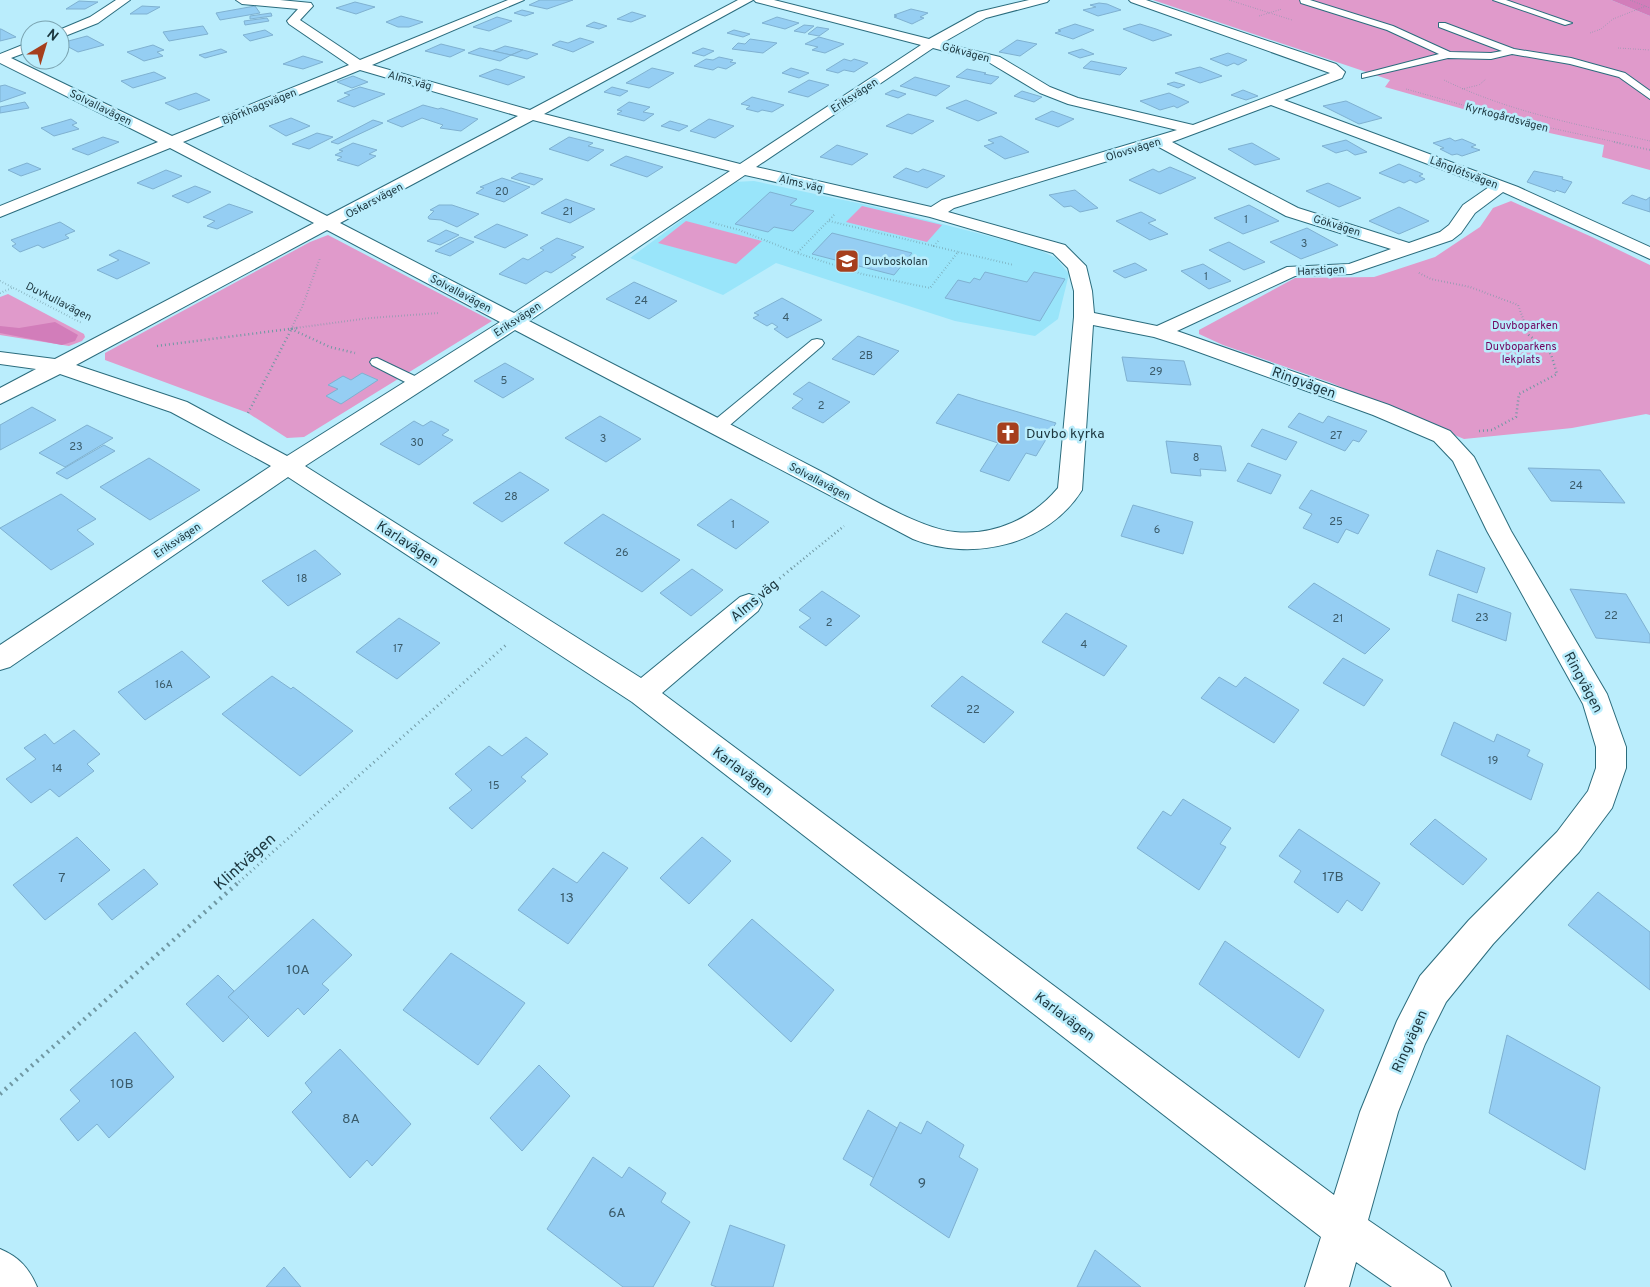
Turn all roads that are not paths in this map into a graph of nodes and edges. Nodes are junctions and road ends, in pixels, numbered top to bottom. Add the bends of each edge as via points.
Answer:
1 (124, 0) edge
2 (242, 0) edge
3 (518, 0) edge
4 (747, 0) edge
5 (760, 0) edge
6 (1043, 0) edge
7 (1135, 0) edge
8 (1497, 0) edge
9 (1304, 1) edge
10 (1568, 23) dead end
11 (1442, 25) dead end
12 (70, 30) edge
13 (932, 43) junction
14 (20, 50) edge
15 (1512, 51) junction
16 (1448, 55) junction
17 (0, 58) edge
18 (358, 65) junction
19 (1365, 76) road end
20 (1650, 96) edge
21 (1273, 101) junction
22 (532, 115) junction
23 (1194, 130) junction
24 (1159, 141) junction
25 (171, 142) junction
26 (742, 169) junction
27 (1500, 186) junction
28 (0, 212) edge
29 (934, 213) junction
30 (329, 224) junction
31 (1410, 249) junction
32 (1650, 254) edge
33 (505, 316) junction
34 (1084, 317) junction
35 (1159, 332) junction
36 (817, 343) dead end
37 (0, 358) edge
38 (377, 362) road end
39 (58, 366) junction
40 (418, 383) junction
41 (0, 397) edge
42 (717, 427) junction
43 (288, 466) junction
44 (979, 541) joint
45 (749, 604) road end
46 (0, 658) edge
47 (642, 694) junction
48 (1343, 1228) junction
49 (0, 1270) edge
50 (15, 1287) edge
51 (1327, 1287) edge
52 (1428, 1287) edge

1 - 12 street via 94,20
2 - 18 street, Alms väg via 312,4 293,21
3 - 18 street, Björkhagsvägen
4 - 22 street, Oskarsvägen
5 - 13 street, Gökvägen
6 - 13 street, Eriksvägen via 982,15
7 - 21 street, Olovsvägen via 1338,72
8 - 10 lane
9 - 16 lane via 1390,28
11 - 15 lane
13 - 23 street, Gökvägen via 996,60 1045,90 1073,101
13 - 26 street, Eriksvägen
14 - 17 street
15 - 16 lane via 1491,56
15 - 20 lane via 1571,61 1622,75
16 - 19 lane
17 - 25 street, Solvallavägen
18 - 22 street, Alms väg
18 - 25 street, Björkhagsvägen
21 - 23 street, Olovsvägen
21 - 27 street, Långlötsvägen via 1374,136
22 - 26 street, Alms väg
22 - 30 street, Oskarsvägen
23 - 24 street, Olovsvägen
24 - 29 street, Olovsvägen via 948,204
24 - 31 street, Gökvägen via 1292,212
25 - 28 street, Björkhagsvägen
25 - 30 street, Solvallavägen
26 - 29 street, Alms väg
26 - 33 street, Eriksvägen via 676,213
27 - 31 street, Harstigen via 1469,209 1446,236
27 - 32 street, Långlötsvägen via 1588,223
29 - 34 street, Alms väg via 1059,249 1077,266 1083,291
30 - 33 street, Solvallavägen
30 - 39 street, Oskarsvägen
31 - 35 street, Harstigen via 1344,270 1294,272 1274,278
33 - 40 street, Eriksvägen
33 - 42 street, Solvallavägen
34 - 35 street, Ringvägen
34 - 44 street, Alms väg via 1070,490 1061,503 1025,528
35 - 48 street, Ringvägen via 1382,410 1442,436 1463,457 1499,531 1597,702 1612,747 1611,768 1601,798 1568,842 1481,932 1433,990 1410,1034 1380,1112
36 - 42 lane
37 - 39 street, Karlavägen
38 - 40 lane
39 - 41 street, Oskarsvägen
39 - 43 street, Karlavägen via 178,407
40 - 43 street, Eriksvägen
42 - 44 street, Solvallavägen via 868,506 937,538
43 - 46 street, Eriksvägen
43 - 47 street, Karlavägen
45 - 47 street, Alms väg
47 - 48 street, Karlavägen
48 - 51 street, Ringvägen
48 - 52 street, Karlavägen
49 - 50 street

